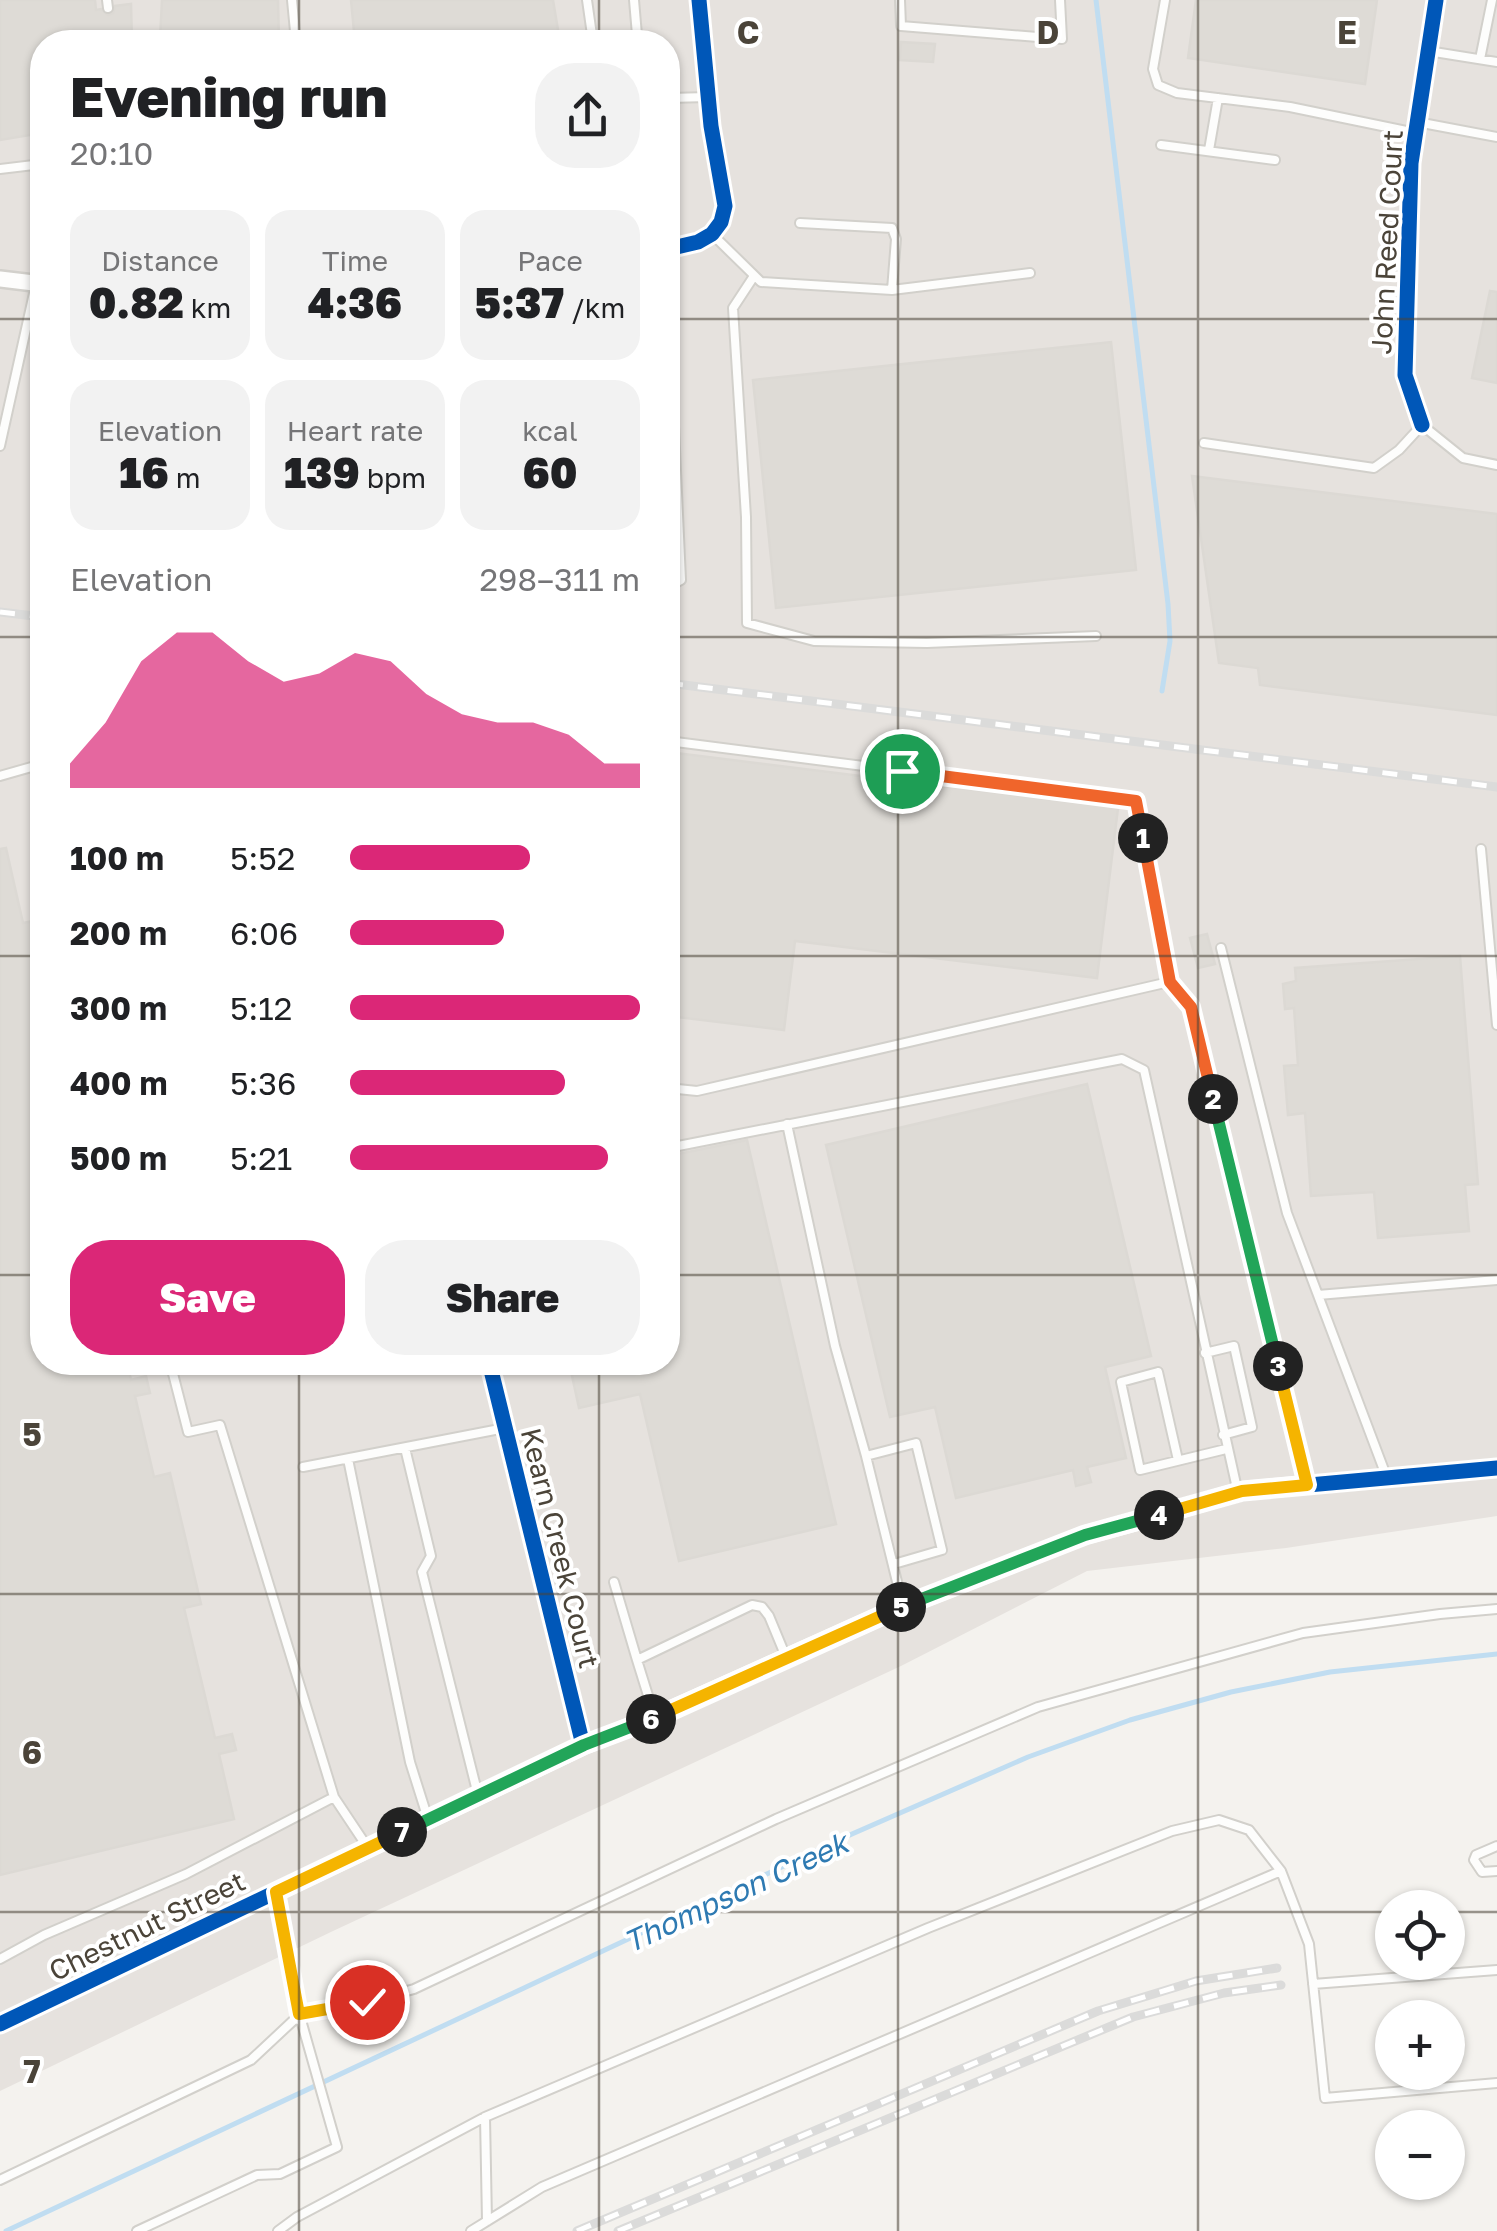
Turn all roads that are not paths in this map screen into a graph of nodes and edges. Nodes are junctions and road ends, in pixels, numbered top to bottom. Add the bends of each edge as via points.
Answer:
1 (292, 0) edge
2 (587, 0) edge
3 (634, 0) edge
4 (699, 0) edge
5 (900, 0) edge
6 (1060, 0) edge
7 (1165, 0) edge
8 (1436, 0) edge
9 (1492, 0) edge
10 (295, 30) edge
11 (591, 30) edge
12 (634, 30) edge
13 (1428, 51) junction
14 (1480, 59) junction
15 (1497, 62) edge
16 (708, 97) junction
17 (680, 98) edge
18 (1218, 98) junction
19 (1416, 128) junction
20 (1497, 136) edge
21 (1161, 145) dead end
22 (1210, 150) junction
23 (1274, 160) dead end
24 (30, 165) edge
25 (0, 169) edge
26 (800, 223) dead end
27 (712, 234) junction
28 (680, 246) edge
29 (1030, 273) dead end
30 (754, 276) junction
31 (0, 280) edge
32 (30, 283) edge
33 (892, 290) junction
34 (30, 321) edge
35 (1422, 424) junction
36 (1204, 443) dead end
37 (0, 446) edge
38 (1497, 465) edge
39 (1096, 636) dead end
40 (680, 743) edge
41 (30, 767) edge
42 (0, 776) edge
43 (1481, 849) dead end
44 (1220, 948) dead end
45 (1170, 982) junction
46 (1497, 1025) edge
47 (680, 1089) edge
48 (786, 1124) junction
49 (680, 1146) edge
50 (1497, 1280) edge
51 (1318, 1295) junction
52 (1205, 1353) junction
53 (173, 1375) edge
54 (492, 1375) edge
55 (505, 1428) junction
56 (1222, 1435) junction
57 (405, 1448) junction
58 (1226, 1449) junction
59 (866, 1456) junction
60 (348, 1459) junction
61 (1178, 1460) junction
62 (303, 1467) dead end
63 (1497, 1468) edge
64 (1387, 1478) junction
65 (1307, 1485) junction
66 (1238, 1493) junction
67 (894, 1564) junction
68 (614, 1582) dead end
69 (903, 1606) junction
70 (1497, 1609) edge
71 (786, 1656) junction
72 (637, 1660) junction
73 (654, 1718) junction
74 (584, 1745) junction
75 (478, 1796) junction
76 (334, 1797) junction
77 (428, 1820) junction
78 (1497, 1846) edge
79 (368, 1848) junction
80 (1497, 1870) edge
81 (1281, 1871) junction
82 (276, 1892) junction
83 (0, 1959) edge
84 (1497, 1970) edge
85 (1313, 1984) junction
86 (299, 2014) junction
87 (0, 2024) edge
88 (1497, 2084) edge
89 (485, 2117) junction
90 (0, 2180) edge
91 (487, 2221) junction
92 (138, 2231) edge
93 (278, 2231) edge
94 (470, 2231) edge

1 - 10 lane
2 - 11 lane
3 - 12 lane
4 - 16 street
5 - 6 lane via 901,26 1062,39
7 - 18 lane via 1154,69 1158,84
8 - 13 street, John Reed Court
9 - 14 lane
13 - 14 lane
13 - 19 street, John Reed Court
14 - 15 lane
16 - 17 lane
16 - 27 street via 725,206
18 - 19 lane
18 - 22 lane
19 - 20 lane
19 - 35 street, John Reed Court via 1405,374
21 - 22 lane
22 - 23 lane
24 - 25 lane
26 - 33 lane via 892,228
27 - 28 street
27 - 30 lane
29 - 33 lane
30 - 33 lane via 761,282
30 - 39 lane via 733,308 747,622 814,641
31 - 32 street
34 - 37 lane
35 - 36 lane via 1374,468
35 - 38 lane via 1462,458
40 - 45 lane via 1136,801
41 - 42 lane
43 - 46 lane
44 - 51 lane via 1287,1213
45 - 47 lane via 697,1091
45 - 65 lane via 1191,1007
48 - 49 lane
48 - 52 lane via 1122,1058 1144,1070
48 - 59 lane
50 - 51 lane
51 - 64 lane
52 - 56 lane
52 - 56 lane via 1234,1346 1252,1426
53 - 76 lane via 188,1432 220,1424
54 - 55 street, Kearn Creek Court
55 - 57 lane
55 - 74 street, Kearn Creek Court
56 - 58 lane
57 - 60 lane
57 - 75 lane via 430,1556 422,1572
58 - 61 lane
58 - 66 lane
59 - 67 lane
59 - 67 lane via 916,1443 942,1550
60 - 62 lane
60 - 77 lane via 410,1762
61 - 61 lane via 1158,1372 1121,1382 1140,1470
63 - 64 street, Chestnut Street
64 - 65 street, Chestnut Street
65 - 66 street, Chestnut Street
66 - 69 street, Chestnut Street via 1085,1535
67 - 69 lane
68 - 72 lane
69 - 71 street, Chestnut Street
70 - 86 lane via 1303,1633 1038,1707 758,1827 414,1988
71 - 72 lane via 770,1616 752,1605
71 - 73 street, Chestnut Street
72 - 73 lane
73 - 74 street, Chestnut Street
74 - 75 street, Chestnut Street
75 - 77 street, Chestnut Street
76 - 79 lane
76 - 83 lane
77 - 79 street, Chestnut Street
78 - 80 lane via 1474,1860 1482,1872
79 - 82 street, Chestnut Street
81 - 85 lane via 1302,1922
81 - 89 lane via 1250,1830 1219,1820 1172,1830
81 - 91 lane via 542,2187
82 - 86 lane
82 - 87 street, Chestnut Street
84 - 85 lane
85 - 88 lane via 1325,2098
86 - 90 lane via 251,2060
86 - 92 lane via 337,2147 280,2174 257,2175
89 - 91 lane
89 - 93 lane
91 - 94 lane

